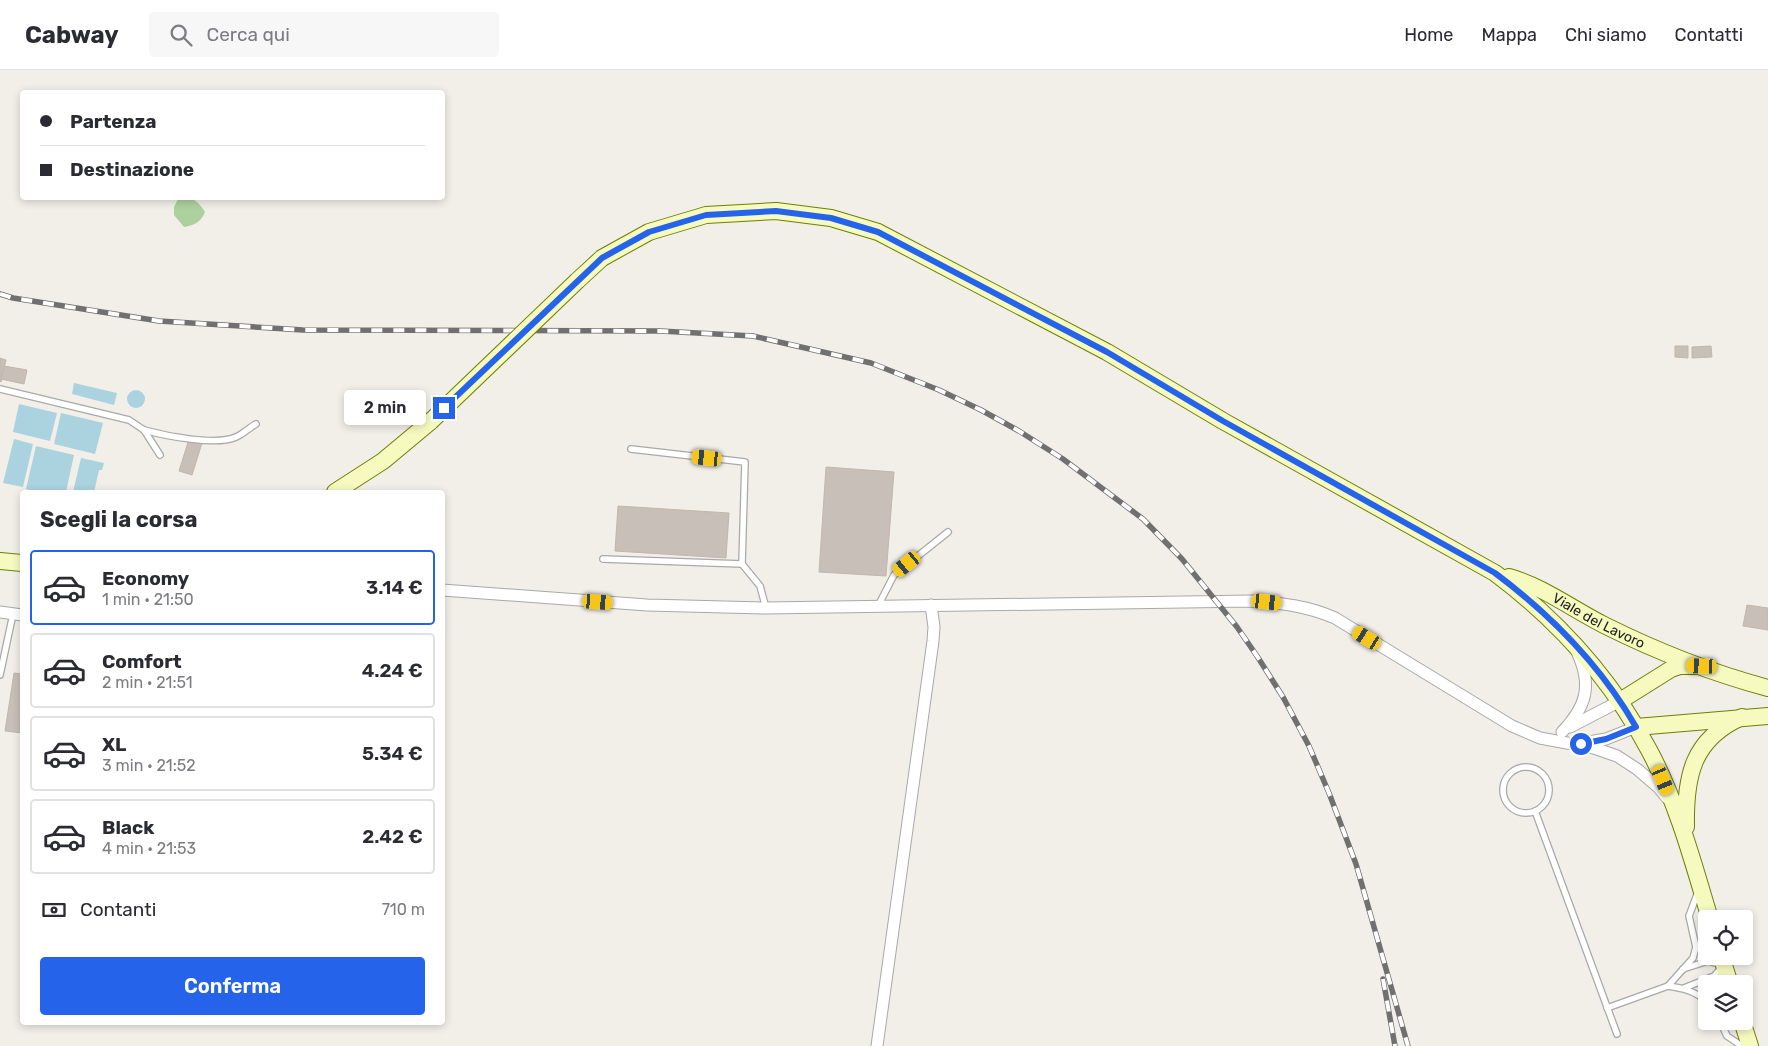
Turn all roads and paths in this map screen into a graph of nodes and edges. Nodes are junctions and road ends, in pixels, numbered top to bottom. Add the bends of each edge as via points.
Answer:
1 (0, 389) edge
2 (256, 424) dead end
3 (144, 430) junction
4 (631, 449) dead end
5 (160, 455) dead end
6 (338, 490) edge
7 (948, 532) dead end
8 (603, 559) dead end
9 (0, 561) edge
10 (20, 563) edge
11 (742, 564) junction
12 (1495, 573) junction
13 (445, 590) edge
14 (878, 606) junction
15 (931, 606) junction
16 (766, 608) junction
17 (0, 612) edge
18 (18, 615) edge
19 (1570, 640) junction
20 (1702, 666) junction
21 (0, 674) edge
22 (1768, 688) edge
23 (1620, 701) junction
24 (1768, 716) edge
25 (1742, 717) junction
26 (1636, 727) junction
27 (1562, 732) junction
28 (1540, 738) junction
29 (1569, 744) junction
30 (1673, 805) junction
31 (1535, 811) junction
32 (1686, 842) junction
33 (1700, 887) junction
34 (1707, 910) edge
35 (1698, 964) edge
36 (1721, 965) edge
37 (1682, 969) junction
38 (1668, 986) junction
39 (1684, 988) junction
40 (1698, 995) edge
41 (1607, 1008) junction
42 (1724, 1030) edge
43 (1745, 1030) edge
44 (1617, 1034) dead end
45 (877, 1046) edge
46 (1742, 1046) edge
47 (1750, 1046) edge

1 - 3 lane via 129,420
2 - 3 lane via 235,437 219,441 167,436
3 - 5 lane
4 - 11 lane via 745,462
6 - 12 main road, bridge via 383,461 431,420 602,258 649,232 706,215 776,211 831,218 878,232 1107,352 1223,421
7 - 14 lane via 894,575
8 - 11 lane
9 - 10 main road
11 - 16 lane via 760,586
12 - 19 main road via 1518,590
12 - 20 main road, Viale del Lavoro via 1530,585 1605,626
13 - 16 street via 647,605
14 - 15 street
14 - 16 street
15 - 28 street via 1252,601 1298,606 1334,618 1512,726
15 - 45 street via 933,641
17 - 18 street
18 - 21 lane
19 - 23 main road via 1593,664
19 - 27 street via 1582,667 1585,696 1577,715
20 - 22 main road, Viale del Lavoro
20 - 23 main road, Viale del Lavoro via 1671,669
23 - 26 main road
23 - 27 street
24 - 25 main road
25 - 26 main road
25 - 32 main road via 1718,730 1691,769 1685,803
26 - 29 street via 1592,742
26 - 30 main road
27 - 28 street
28 - 29 street
29 - 30 street via 1594,748 1627,762 1658,787
30 - 32 main road
31 - 31 lane via 1548,795 1547,781 1530,768 1510,773 1503,786 1505,800 1514,810
31 - 41 lane
32 - 33 main road
33 - 34 main road
33 - 37 lane via 1689,916 1696,947 1693,958
35 - 37 lane
36 - 39 lane via 1714,976
37 - 38 lane
38 - 39 lane
38 - 41 lane
39 - 40 lane
41 - 44 lane
42 - 46 lane via 1727,1036
43 - 47 main road

